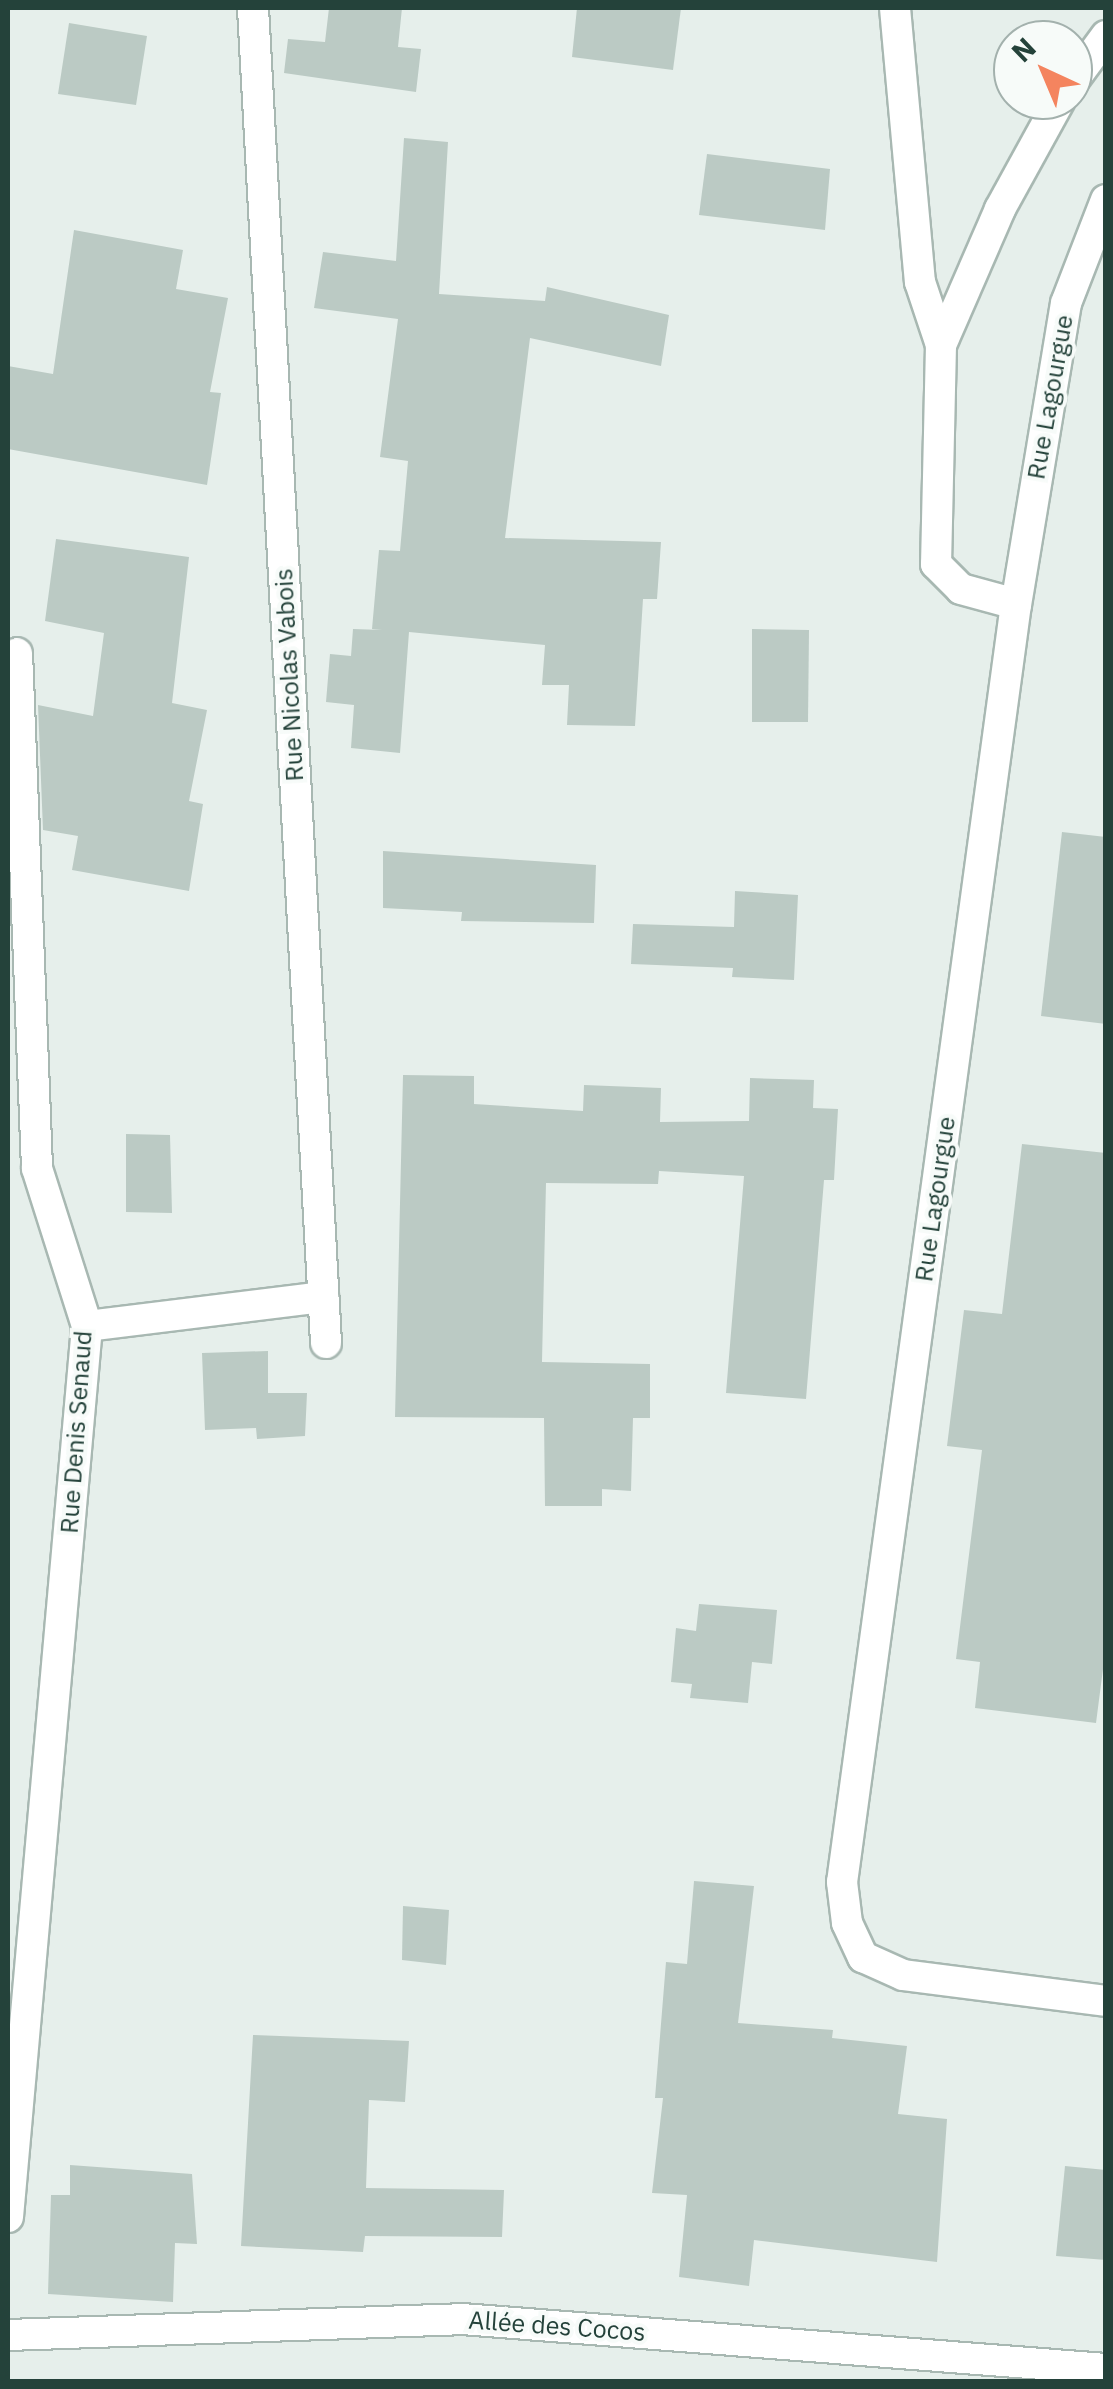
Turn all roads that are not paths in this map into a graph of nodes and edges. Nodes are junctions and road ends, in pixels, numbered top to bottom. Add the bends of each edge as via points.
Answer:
1 (253, 8) edge
2 (896, 8) edge
3 (1049, 120) edge
4 (1106, 200) edge
5 (941, 345) junction
6 (1016, 604) junction
7 (17, 652) dead end
8 (324, 1298) junction
9 (88, 1326) junction
10 (326, 1343) dead end
11 (20, 1926) edge
12 (1106, 2001) edge
13 (8, 2217) edge
14 (8, 2335) edge
15 (1106, 2369) edge

1 - 8 street, Rue Nicolas Vabois
2 - 5 street via 920,282
3 - 5 street via 1000,209
4 - 6 street, Rue Lagourgue via 1066,303
5 - 6 street via 936,564 961,588
6 - 12 street, Rue Lagourgue via 842,1882 847,1923 863,1957 902,1976
7 - 9 street, Rue Denis Senaud via 38,1168
8 - 9 street
8 - 10 street, Rue Nicolas Vabois
9 - 11 street, Rue Denis Senaud
11 - 13 street, Rue Denis Senaud
14 - 15 street, Allée des Cocos via 462,2319

